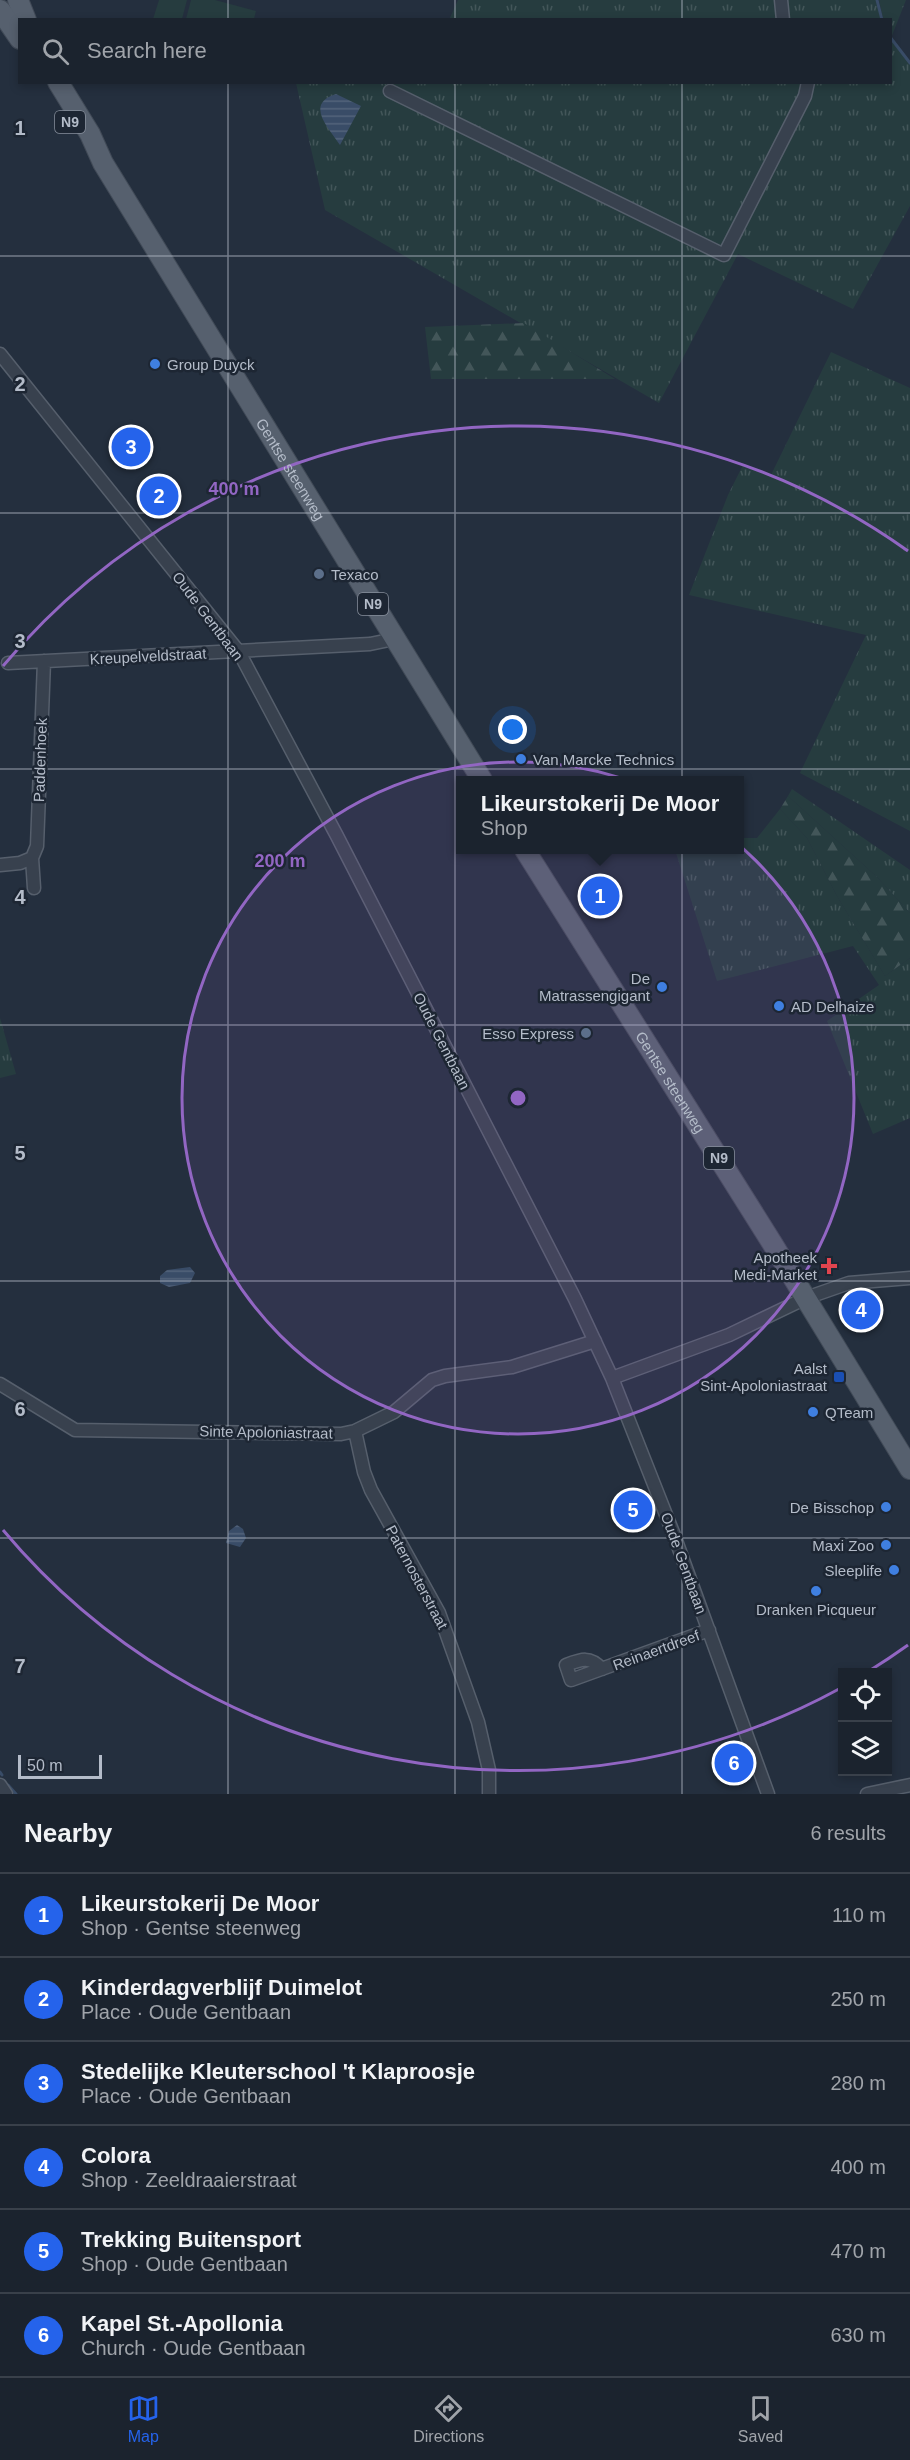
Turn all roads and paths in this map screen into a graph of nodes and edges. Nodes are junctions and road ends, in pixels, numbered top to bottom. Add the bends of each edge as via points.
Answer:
1 (18, 0) edge
2 (781, 0) edge
3 (0, 10) edge
4 (25, 18) edge
5 (783, 18) edge
6 (18, 36) edge
7 (47, 84) edge
8 (59, 84) edge
9 (807, 84) edge
10 (390, 91) dead end
11 (99, 156) junction
12 (0, 354) edge
13 (394, 639) junction
14 (239, 652) junction
15 (44, 662) junction
16 (8, 663) dead end
17 (480, 776) edge
18 (528, 854) edge
19 (32, 858) junction
20 (0, 865) edge
21 (34, 888) dead end
22 (907, 1281) edge
23 (806, 1298) junction
24 (595, 1341) junction
25 (612, 1378) junction
26 (0, 1384) edge
27 (355, 1431) junction
28 (910, 1469) edge
29 (709, 1630) junction
30 (602, 1669) dead end
31 (0, 1785) edge
32 (910, 1785) edge
33 (6, 1794) edge
34 (489, 1794) edge
35 (768, 1794) edge
36 (867, 1794) edge

1 - 4 main road
2 - 5 street
3 - 6 main road
7 - 11 main road, Gentse steenweg / N9 via 82,141
8 - 11 main road, Gentse steenweg / N9
9 - 10 street via 805,96 724,255
11 - 13 main road, Gentse steenweg / N9
12 - 14 street, Oude Gentbaan
13 - 14 street, Kreupelveldstraat
13 - 17 main road, Gentse steenweg / N9
14 - 15 street, Kreupelveldstraat
14 - 24 street, Oude Gentbaan via 338,836
15 - 16 street, Kreupelveldstraat
15 - 19 street, Paddenhoek via 37,846
18 - 23 main road, Gentse steenweg / N9
19 - 20 street
19 - 21 street, Paddenhoek
22 - 23 street via 849,1283
23 - 25 street via 729,1335
23 - 28 main road, Gentse steenweg / N9
24 - 25 street, Oude Gentbaan
24 - 27 street, Sinte Apoloniastraat via 512,1367 432,1380 405,1405
25 - 29 street, Oude Gentbaan
26 - 27 street, Sinte Apoloniastraat via 75,1430 341,1434
27 - 34 street, Paternosterstraat via 371,1490 440,1613 478,1722 487,1758
29 - 30 street, Reinaertdreef
29 - 35 street, Oude Gentbaan
31 - 33 street
32 - 36 street

